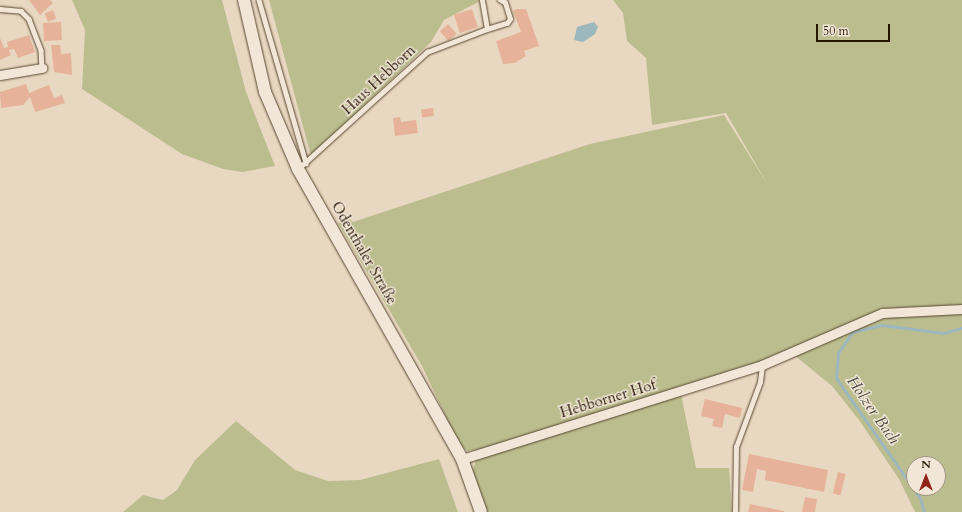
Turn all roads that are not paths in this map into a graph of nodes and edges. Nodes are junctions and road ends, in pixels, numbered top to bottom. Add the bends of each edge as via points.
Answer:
1 (244, 0) edge
2 (259, 0) edge
3 (482, 0) edge
4 (500, 0) edge
5 (0, 9) edge
6 (487, 28) junction
7 (42, 68) joint
8 (0, 75) edge
9 (302, 166) junction
10 (962, 309) edge
11 (762, 365) junction
12 (462, 459) junction
13 (480, 512) edge
14 (735, 512) edge

1 - 9 main road, Odenthaler Straße via 265,92
2 - 9 lane
3 - 6 lane
4 - 6 lane, Haus Hebborn via 505,3 510,18 507,23
5 - 7 lane via 21,11 29,19 41,50
6 - 9 lane, Haus Hebborn via 427,52
7 - 8 street
9 - 12 main road, Odenthaler Straße
10 - 11 street, Hebborner Hof via 882,313
11 - 12 street, Hebborner Hof
11 - 14 lane via 760,382 736,447 732,484
12 - 13 main road, Odenthaler Straße

